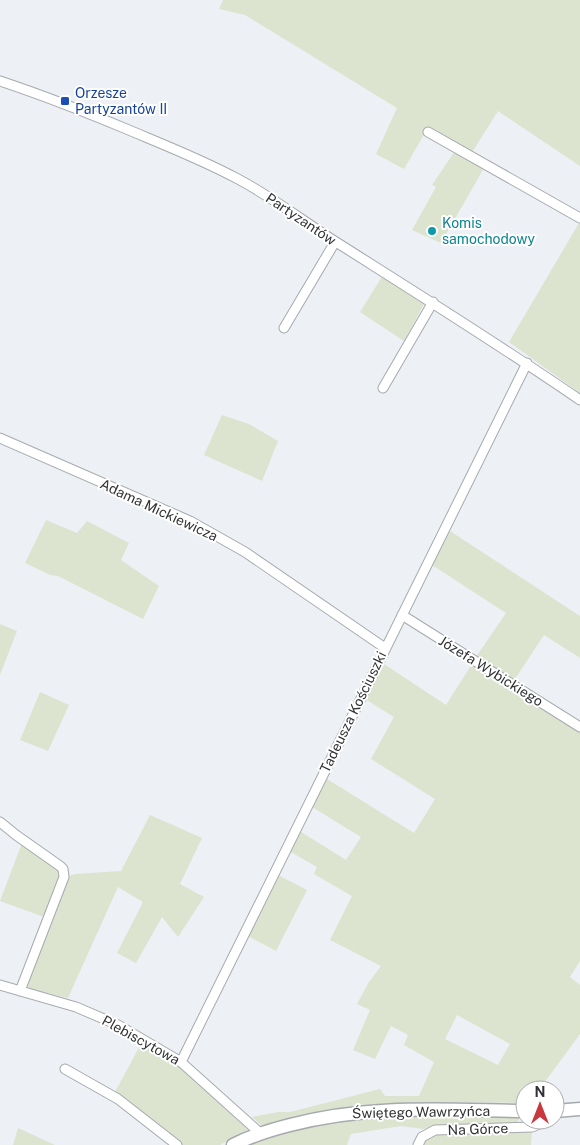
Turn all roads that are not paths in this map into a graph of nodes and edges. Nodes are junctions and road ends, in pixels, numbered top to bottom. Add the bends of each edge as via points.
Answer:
1 (0, 81) edge
2 (428, 132) dead end
3 (580, 218) edge
4 (335, 242) junction
5 (433, 302) junction
6 (284, 328) dead end
7 (527, 363) junction
8 (383, 388) dead end
9 (580, 400) edge
10 (0, 438) edge
11 (402, 614) junction
12 (385, 648) junction
13 (580, 727) edge
14 (0, 822) edge
15 (0, 985) edge
16 (20, 991) junction
17 (181, 1062) junction
18 (65, 1069) dead end
19 (580, 1109) edge
20 (565, 1110) edge
21 (515, 1111) edge
22 (515, 1128) edge
23 (260, 1133) junction
24 (177, 1145) edge
25 (233, 1145) edge
26 (418, 1145) edge

1 - 4 street, Partyzantów via 68,105 198,159 266,195
2 - 3 street
4 - 5 street, Partyzantów
4 - 6 street
5 - 7 street, Partyzantów
5 - 8 street
7 - 9 street, Partyzantów
7 - 11 street, Tadeusza Kościuszki
10 - 12 street, Adama Mickiewicza via 190,521 245,552
11 - 12 street, Tadeusza Kościuszki
11 - 13 street, Józefa Wybickiego
12 - 17 street, Tadeusza Kościuszki
14 - 16 street via 60,866 64,877
15 - 16 street, Plebiscytowa
16 - 17 street, Plebiscytowa via 76,1007 118,1025
17 - 23 street, Plebiscytowa
18 - 24 street via 118,1099
19 - 20 street
21 - 23 street, Świętego Wawrzyńca via 370,1110 306,1120
22 - 26 street, Na Górce via 435,1130 422,1137
23 - 25 street, Świętego Wawrzyńca

